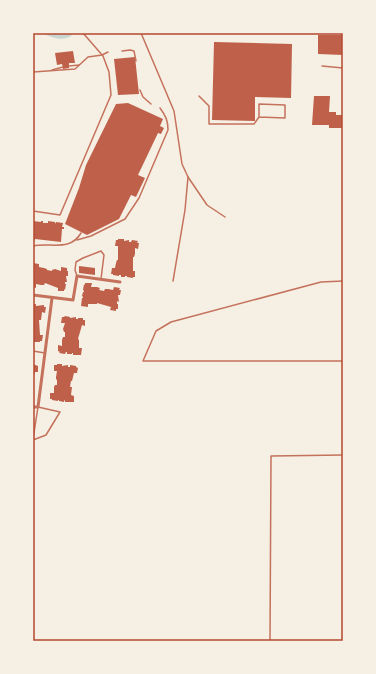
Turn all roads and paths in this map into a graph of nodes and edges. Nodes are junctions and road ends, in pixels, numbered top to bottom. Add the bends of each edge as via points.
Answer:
1 (83, 33) edge
2 (141, 33) edge
3 (122, 51) dead end
4 (108, 52) dead end
5 (102, 55) junction
6 (136, 61) dead end
7 (79, 65) junction
8 (69, 66) dead end
9 (322, 66) dead end
10 (63, 67) dead end
11 (343, 68) edge
12 (50, 70) junction
13 (33, 72) edge
14 (140, 90) dead end
15 (199, 96) dead end
16 (151, 104) dead end
17 (160, 108) dead end
18 (259, 117) junction
19 (188, 177) junction
20 (33, 212) edge
21 (225, 218) dead end
22 (81, 233) dead end
23 (77, 240) junction
24 (33, 246) edge
25 (77, 276) junction
26 (101, 279) junction
27 (173, 281) dead end
28 (343, 281) edge
29 (120, 282) dead end
30 (33, 295) edge
31 (52, 298) junction
32 (33, 351) edge
33 (45, 352) junction
34 (343, 362) edge
35 (33, 407) edge
36 (38, 407) junction
37 (33, 439) edge
38 (343, 455) edge
39 (270, 641) edge

1 - 5 lane
2 - 19 lane via 174,111 182,164
3 - 6 lane via 134,51
4 - 5 lane
5 - 7 lane via 88,57
5 - 20 lane via 109,72 112,95 60,215
7 - 8 lane
7 - 12 lane via 75,69
9 - 11 lane
10 - 12 lane
12 - 13 lane
14 - 16 lane
15 - 18 lane via 209,106 209,124 254,124
17 - 23 lane via 166,116 168,130 139,198 125,219
18 - 18 lane via 285,118 285,105 259,104
19 - 21 lane via 207,205
19 - 27 lane
22 - 23 lane
23 - 24 lane via 60,246
25 - 26 street
25 - 26 lane via 76,262 101,251 104,254
25 - 31 street via 73,300
26 - 29 street
28 - 34 lane via 322,282 171,322 156,331 143,361
30 - 31 street
31 - 33 street
32 - 33 lane
33 - 36 street
35 - 36 street
36 - 37 lane
36 - 37 lane via 60,412 46,435
38 - 39 lane via 271,456

